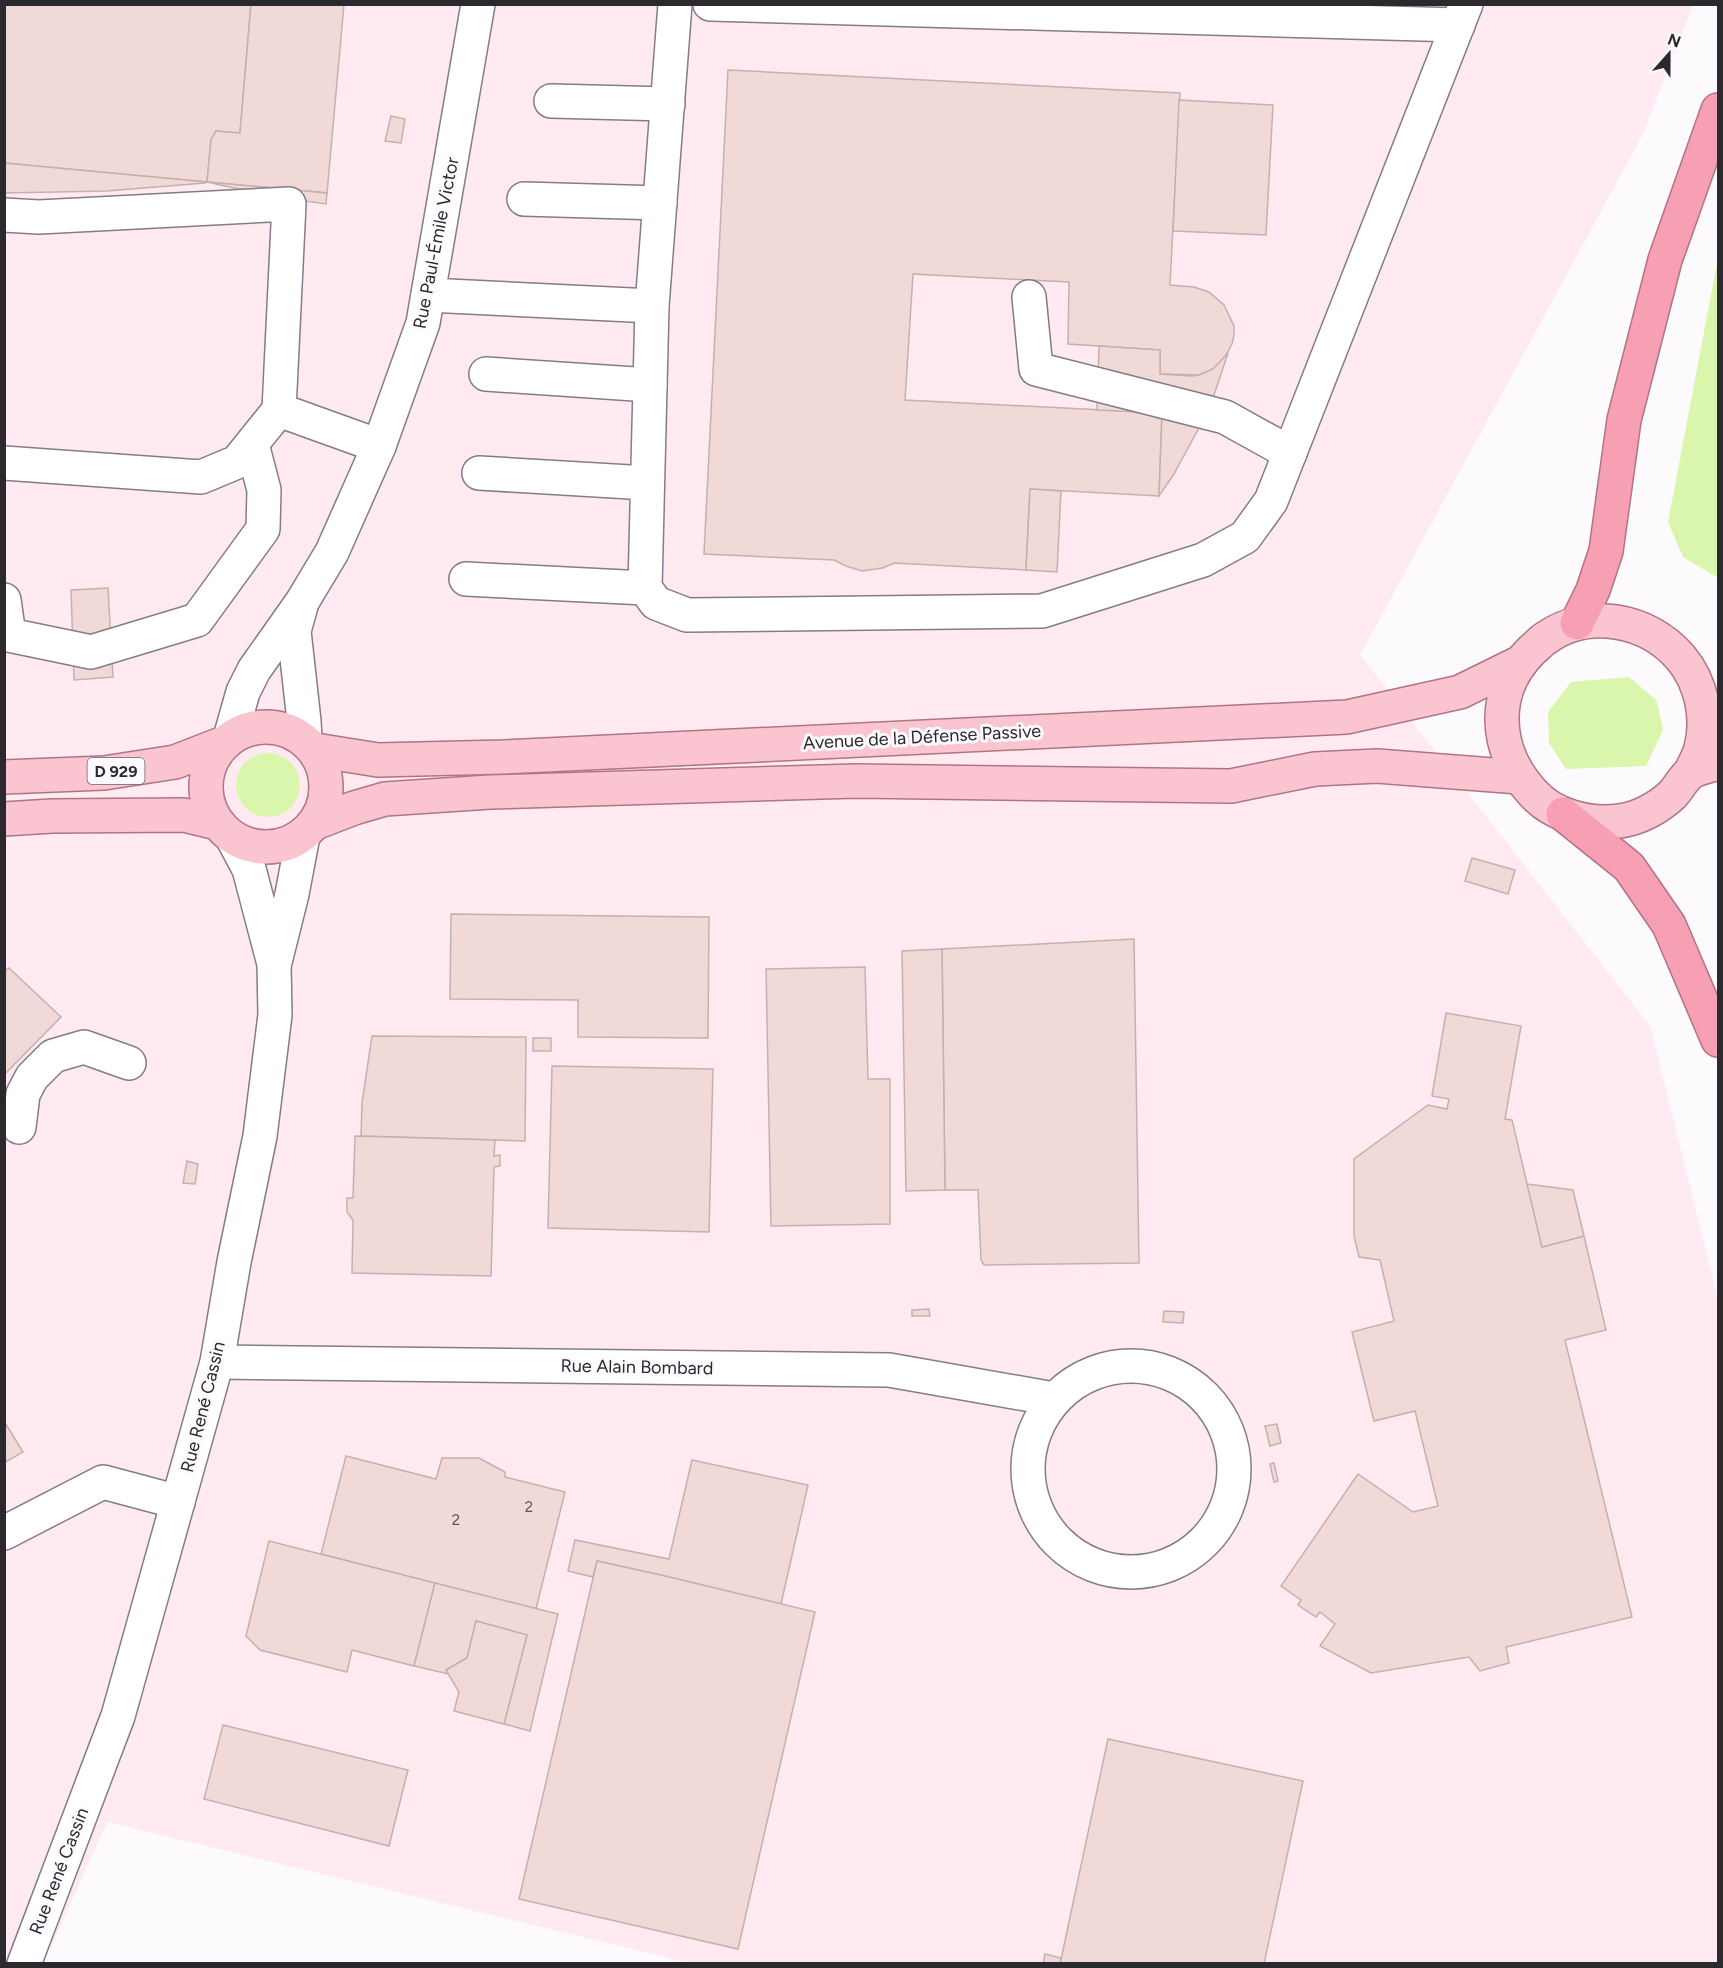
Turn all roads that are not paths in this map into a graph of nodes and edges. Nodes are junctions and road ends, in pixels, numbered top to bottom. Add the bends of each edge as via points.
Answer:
1 (478, 4) edge
2 (675, 4) edge
3 (710, 4) edge
4 (1462, 15) edge
5 (551, 101) dead end
6 (668, 104) junction
7 (1719, 110) edge
8 (524, 199) dead end
9 (660, 203) junction
10 (4, 215) edge
11 (428, 295) junction
12 (1029, 297) dead end
13 (652, 306) junction
14 (486, 374) dead end
15 (650, 385) junction
16 (279, 410) junction
17 (252, 444) junction
18 (379, 446) junction
19 (1290, 453) junction
20 (4, 463) edge
21 (479, 473) dead end
22 (647, 483) junction
23 (466, 579) dead end
24 (645, 588) junction
25 (4, 600) edge
26 (302, 602) junction
27 (1577, 623) junction
28 (1671, 647) junction
29 (1521, 662) junction
30 (1719, 671) edge
31 (227, 741) junction
32 (310, 745) junction
33 (1704, 768) edge
34 (4, 777) edge
35 (1518, 777) junction
36 (1563, 814) junction
37 (4, 819) edge
38 (225, 830) junction
39 (309, 830) junction
40 (274, 964) junction
41 (1719, 1040) edge
42 (129, 1063) dead end
43 (20, 1127) dead end
44 (217, 1362) junction
45 (1054, 1399) junction
46 (178, 1502) junction
47 (4, 1533) edge
48 (24, 1964) edge

1 - 11 street, Rue Paul-Émile Victor
2 - 6 street
3 - 4 street
4 - 19 street
5 - 6 street
6 - 9 street
7 - 27 highway via 1665,260 1624,420 1606,551
8 - 9 street
9 - 13 street
10 - 16 street via 39,217 289,204
11 - 13 street
11 - 18 street, Rue Paul-Émile Victor via 423,323
12 - 19 street via 1036,369 1225,417
13 - 15 street
14 - 15 street
15 - 22 street
16 - 17 street
16 - 18 street
17 - 20 street via 237,462 201,477
17 - 25 street via 264,490 263,529 197,620 91,652 9,635
18 - 26 street, Rue Paul-Émile Victor via 332,552
19 - 24 street via 1271,501 1245,537 1203,560 1042,611 687,615 657,603
21 - 22 street
22 - 24 street
23 - 24 street
26 - 31 street, Rue Paul-Émile Victor via 254,670
26 - 32 street, Rue Paul-Émile Victor via 294,631
27 - 28 main road via 1611,620 1644,628
27 - 29 main road via 1545,638
28 - 30 main road
28 - 33 main road via 1689,668 1700,693
29 - 32 main road, Avenue de la Défense Passive via 1460,692 1347,717 491,758 378,760
29 - 35 main road via 1502,707 1507,755
31 - 32 main road via 248,729 268,726 288,730
31 - 34 main road, D 929 via 175,762 104,773
31 - 38 main road via 213,757 205,791 209,808
32 - 39 main road via 324,767 327,786 324,806
33 - 36 main road via 1648,812 1620,821 1591,822
35 - 36 main road via 1538,799
35 - 39 main road via 1377,766 1315,769 1231,786 856,781 490,792 385,799 354,808
36 - 41 highway via 1629,867 1669,925
37 - 38 main road via 184,815
38 - 39 main road via 249,845 268,848 286,844
38 - 40 street, Rue René Cassin via 249,869
39 - 40 street
40 - 44 street, Rue René Cassin via 275,1015 260,1136
42 - 43 street via 84,1047 53,1056 32,1077 23,1094
44 - 45 street, Rue Alain Bombard via 890,1370
44 - 46 street, Rue René Cassin
45 - 45 street via 1035,1427 1027,1461 1030,1495 1044,1526 1067,1552 1098,1568 1132,1574 1166,1568 1196,1551 1219,1525 1232,1494 1234,1471 1226,1427 1207,1399 1180,1377 1148,1367 1114,1367 1081,1378
46 - 47 street via 103,1482
46 - 48 street, Rue René Cassin via 118,1716

